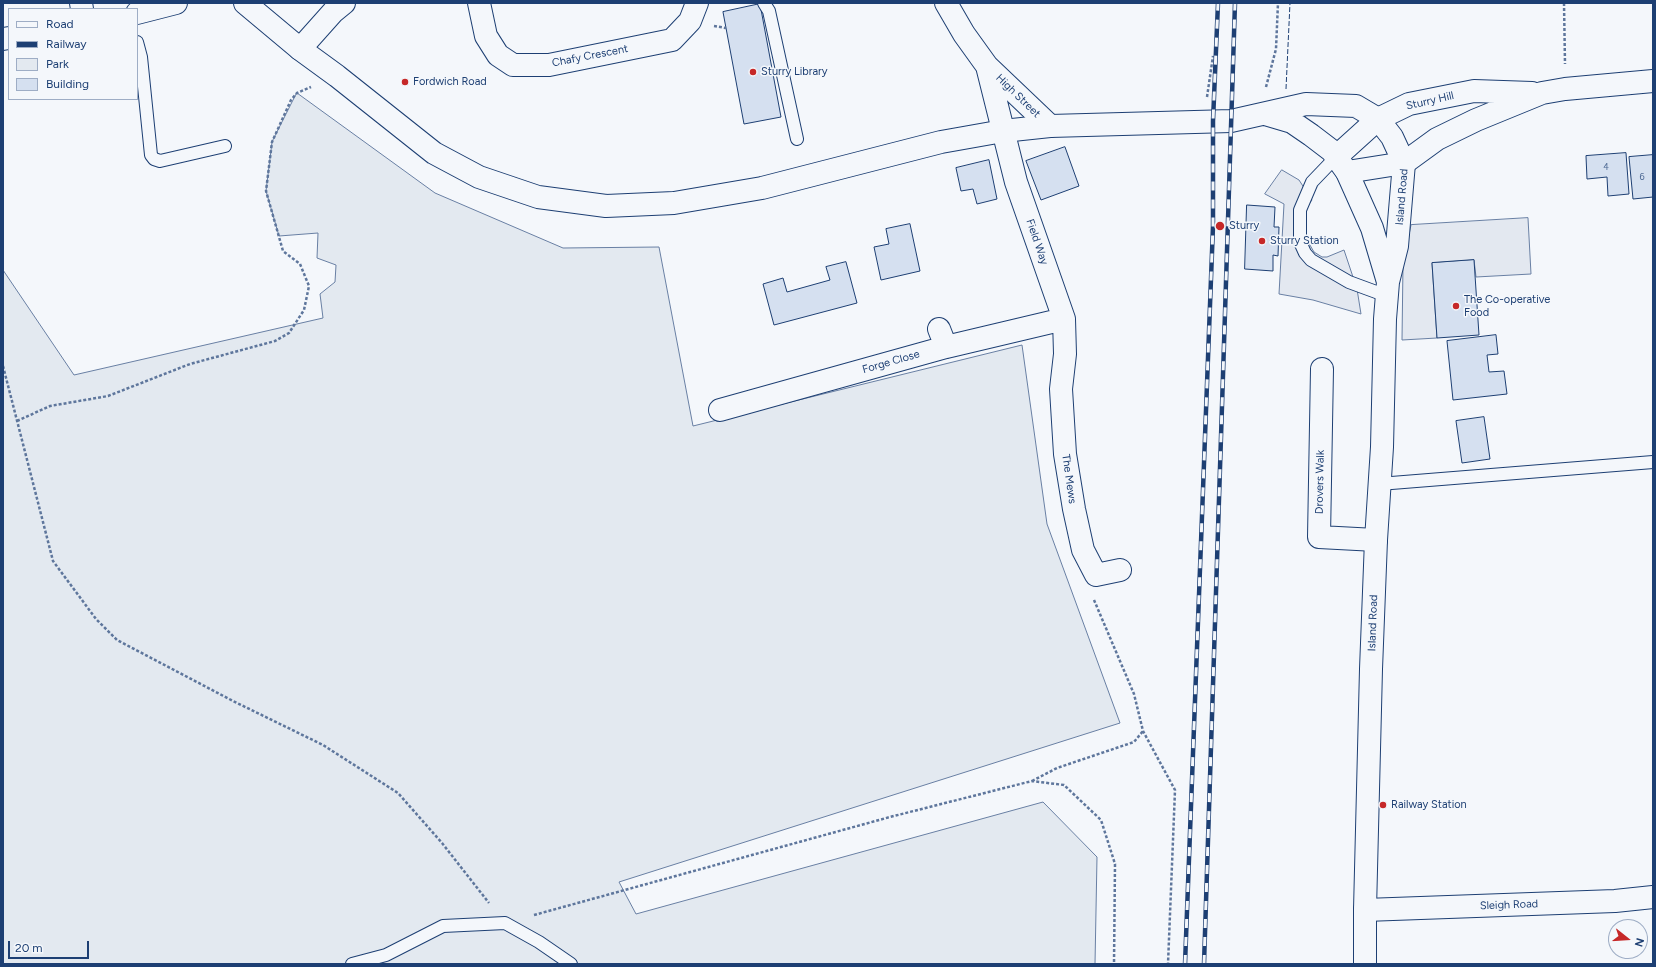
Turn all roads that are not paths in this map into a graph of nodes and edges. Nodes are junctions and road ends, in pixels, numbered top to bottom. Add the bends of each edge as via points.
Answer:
1 (176, 3) edge
2 (245, 3) edge
3 (344, 3) edge
4 (479, 3) edge
5 (697, 3) edge
6 (764, 3) edge
7 (946, 3) edge
8 (138, 13) edge
9 (138, 46) edge
10 (300, 49) junction
11 (987, 66) junction
12 (1653, 81) edge
13 (1542, 93) junction
14 (1264, 114) junction
15 (1378, 119) junction
16 (1050, 126) junction
17 (1003, 130) junction
18 (797, 139) dead end
19 (225, 146) dead end
20 (1404, 163) junction
21 (1342, 164) junction
22 (1387, 289) junction
23 (1064, 319) junction
24 (1065, 354) joint
25 (1322, 369) dead end
26 (720, 410) dead end
27 (1653, 462) edge
28 (1379, 484) junction
29 (1376, 540) junction
30 (1120, 570) dead end
31 (1653, 897) edge
32 (1365, 910) junction
33 (352, 964) edge
34 (571, 964) edge
35 (1365, 964) edge

1 - 8 main road
2 - 10 main road, Island Road
3 - 10 main road
4 - 5 main road, Chafy Crescent via 486,36 498,55 513,64 549,65 672,40 690,20
6 - 18 lane via 769,11
7 - 11 main road, High Street
9 - 19 lane via 151,154 154,159 160,161
10 - 17 main road, Island Road via 434,153 478,177 538,197 606,206 674,203 762,188 941,142
11 - 16 main road, High Street
11 - 17 main road, High Street
12 - 13 main road, Sturry Hill
13 - 15 main road, Sturry Hill via 1474,91 1409,104
13 - 20 main road, Sturry Hill via 1437,139
14 - 15 main road, Island Road via 1306,104 1356,106
14 - 16 main road, Island Road via 1231,121
14 - 21 main road via 1292,122 1311,135
15 - 20 main road, Island Road via 1392,136
15 - 21 main road, Sturry Hill
16 - 17 main road, Island Road
17 - 23 main road, Field Way via 1016,182
20 - 21 main road, Sturry Hill
20 - 22 main road, Island Road via 1397,246
21 - 22 main road, Island Road via 1372,228
21 - 22 lane via 1312,182 1300,210 1300,242 1311,260 1349,282
22 - 28 main road, Island Road
23 - 24 main road, Field Way
23 - 26 main road, Forge Close via 943,338
24 - 30 main road, The Mews via 1061,389 1066,454 1083,550 1096,575
25 - 29 main road, Drovers Walk via 1319,537
27 - 28 lane
28 - 29 main road, Island Road
29 - 32 main road, Island Road
31 - 32 main road, Sleigh Road via 1615,901
32 - 35 main road, Island Road
33 - 34 lane via 386,955 443,926 505,923

